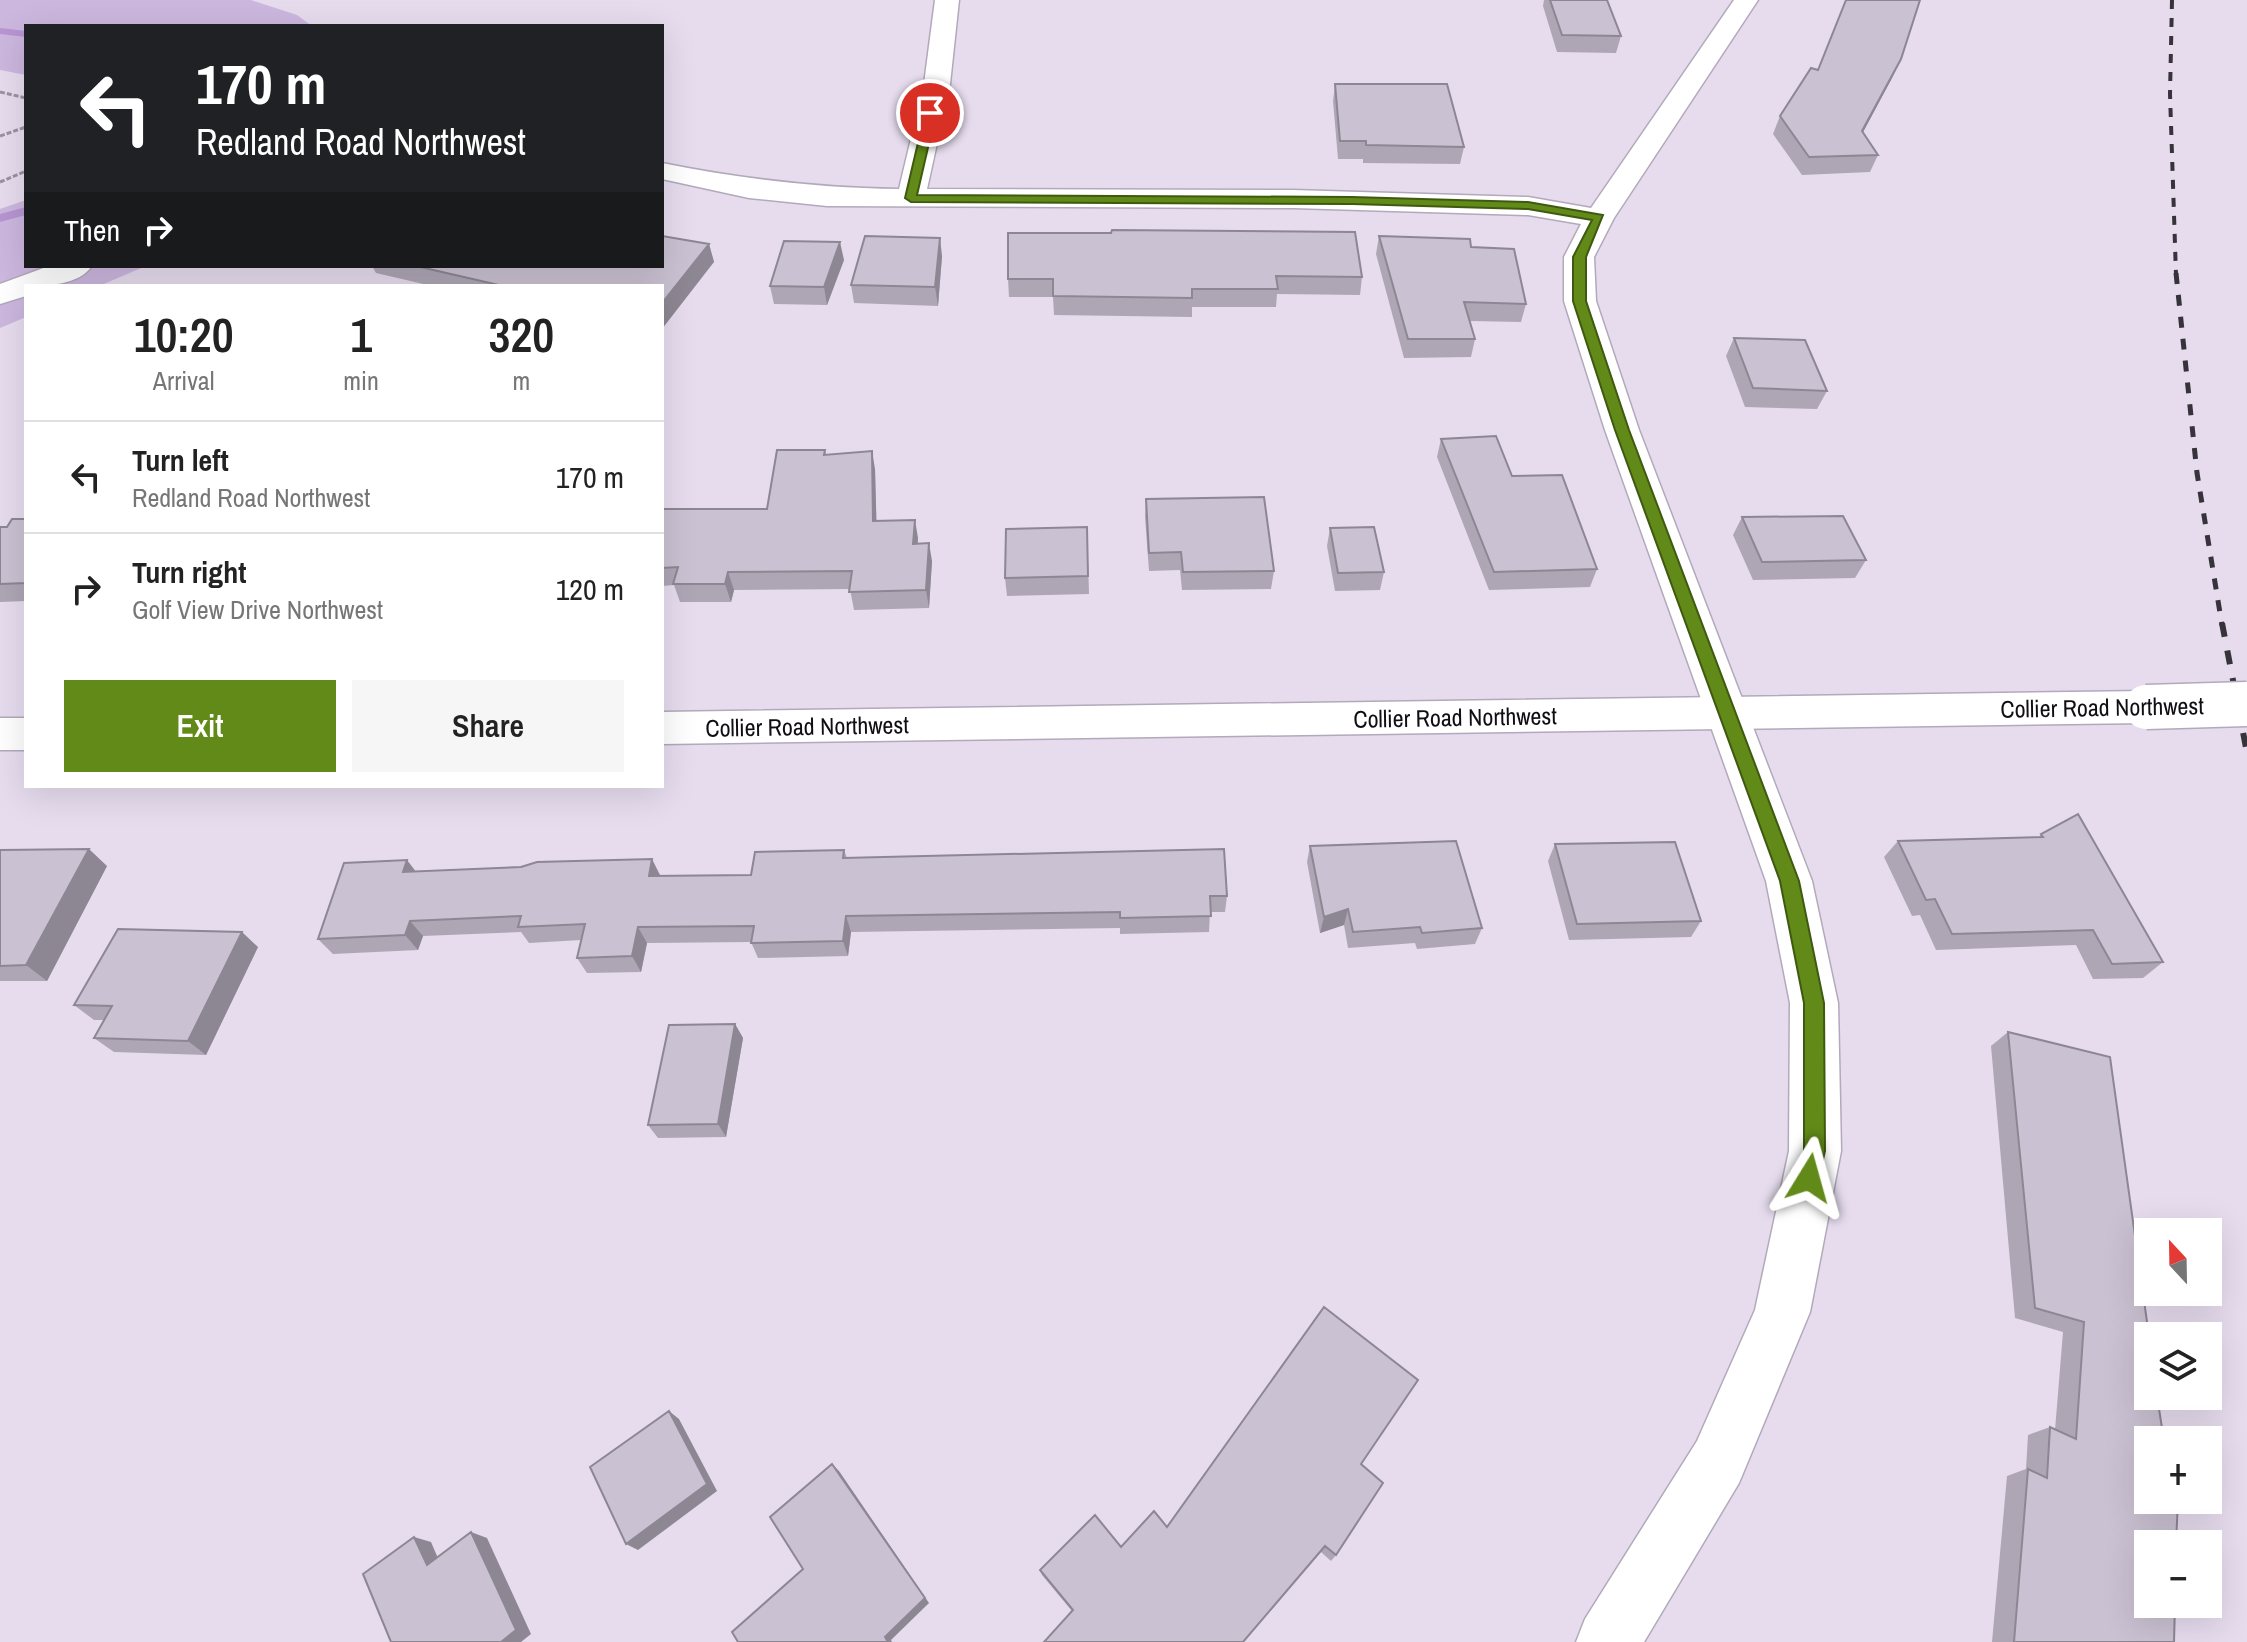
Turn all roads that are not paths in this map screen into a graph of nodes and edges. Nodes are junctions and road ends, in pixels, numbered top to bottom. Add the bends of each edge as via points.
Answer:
1 (947, 0) edge
2 (1746, 0) edge
3 (664, 171) edge
4 (911, 198) junction
5 (1599, 218) junction
6 (72, 268) edge
7 (29, 284) edge
8 (24, 286) edge
9 (0, 295) edge
10 (2247, 704) edge
11 (1728, 713) junction
12 (664, 728) edge
13 (0, 734) edge
14 (24, 734) edge
15 (1608, 1642) edge

1 - 4 street via 937,84
2 - 5 street
3 - 4 street via 749,189
4 - 5 street via 1324,199 1528,206
5 - 11 street via 1579,257 1580,301 1622,430
6 - 7 street
8 - 9 street
10 - 11 street, Collier Road Northwest, bridge
11 - 12 street, Collier Road Northwest
11 - 15 street via 1789,881 1814,1003 1815,1151 1782,1312 1718,1462
13 - 14 street

